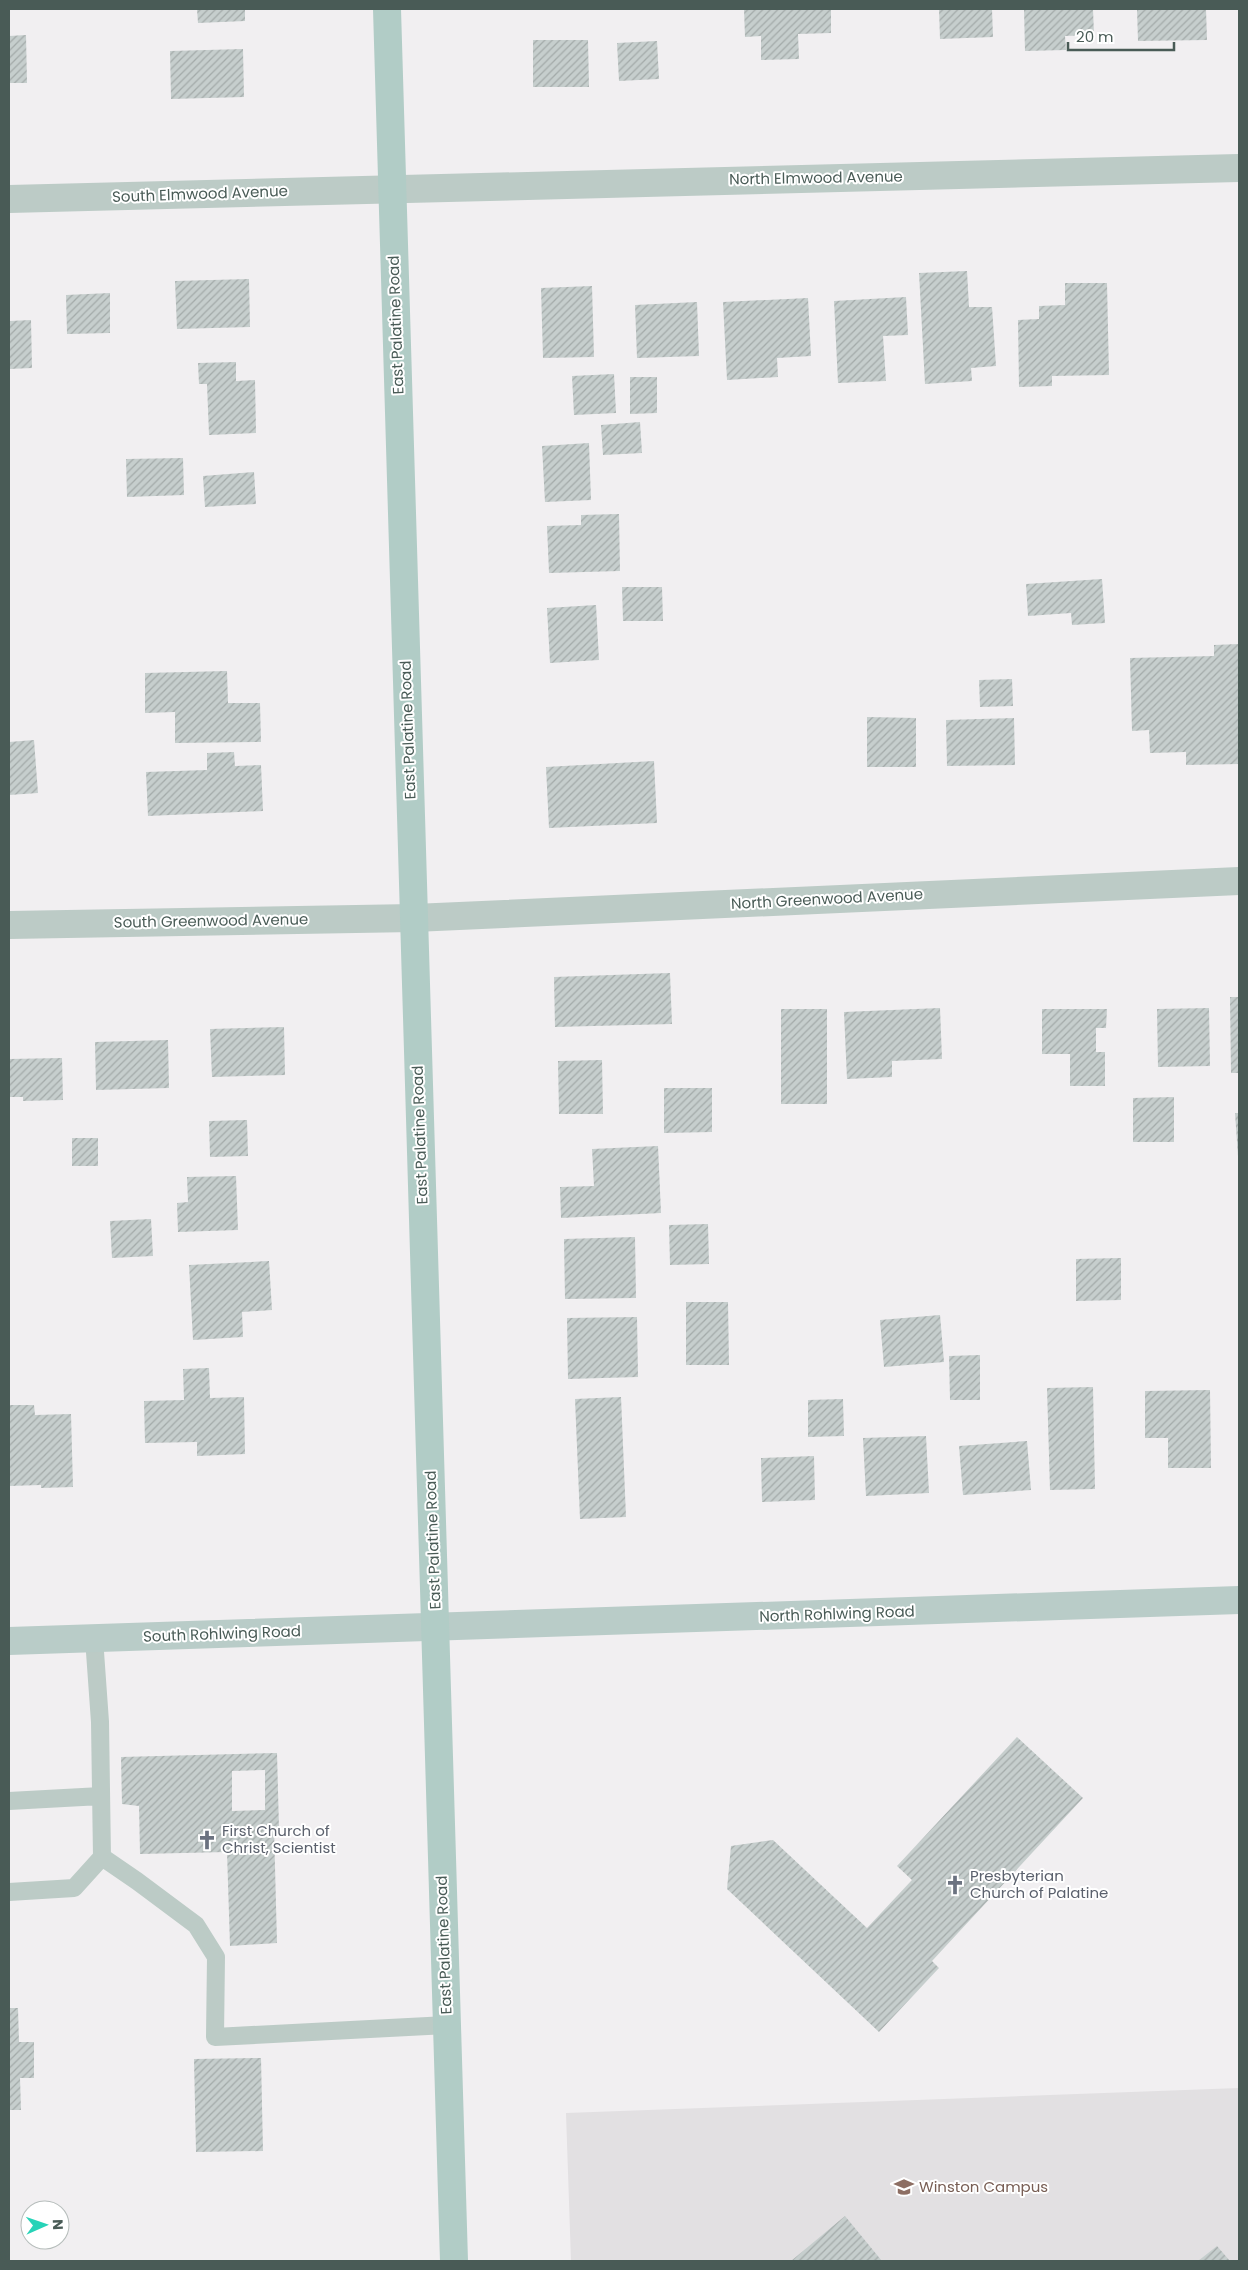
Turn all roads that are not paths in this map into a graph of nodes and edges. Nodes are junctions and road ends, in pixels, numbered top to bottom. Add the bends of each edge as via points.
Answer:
1 (387, 9) edge
2 (1239, 168) edge
3 (392, 189) junction
4 (9, 199) edge
5 (1239, 881) edge
6 (414, 918) junction
7 (9, 925) edge
8 (1239, 1600) edge
9 (435, 1627) junction
10 (94, 1638) junction
11 (9, 1641) edge
12 (101, 1796) junction
13 (9, 1801) edge
14 (102, 1857) junction
15 (9, 1892) edge
16 (447, 2025) junction
17 (454, 2261) edge

1 - 3 main road, East Palatine Road
2 - 3 street, North Elmwood Avenue
3 - 4 street, South Elmwood Avenue
3 - 6 main road, East Palatine Road
5 - 6 street, North Greenwood Avenue
6 - 7 street, South Greenwood Avenue
6 - 9 main road, East Palatine Road
8 - 9 street, North Rohlwing Road
9 - 10 street, South Rohlwing Road
9 - 16 main road, East Palatine Road
10 - 11 street, South Rohlwing Road
10 - 12 lane
12 - 13 lane
12 - 14 lane
14 - 15 lane via 74,1888
14 - 16 lane via 196,1925 216,1957 216,2037
16 - 17 main road, East Palatine Road

